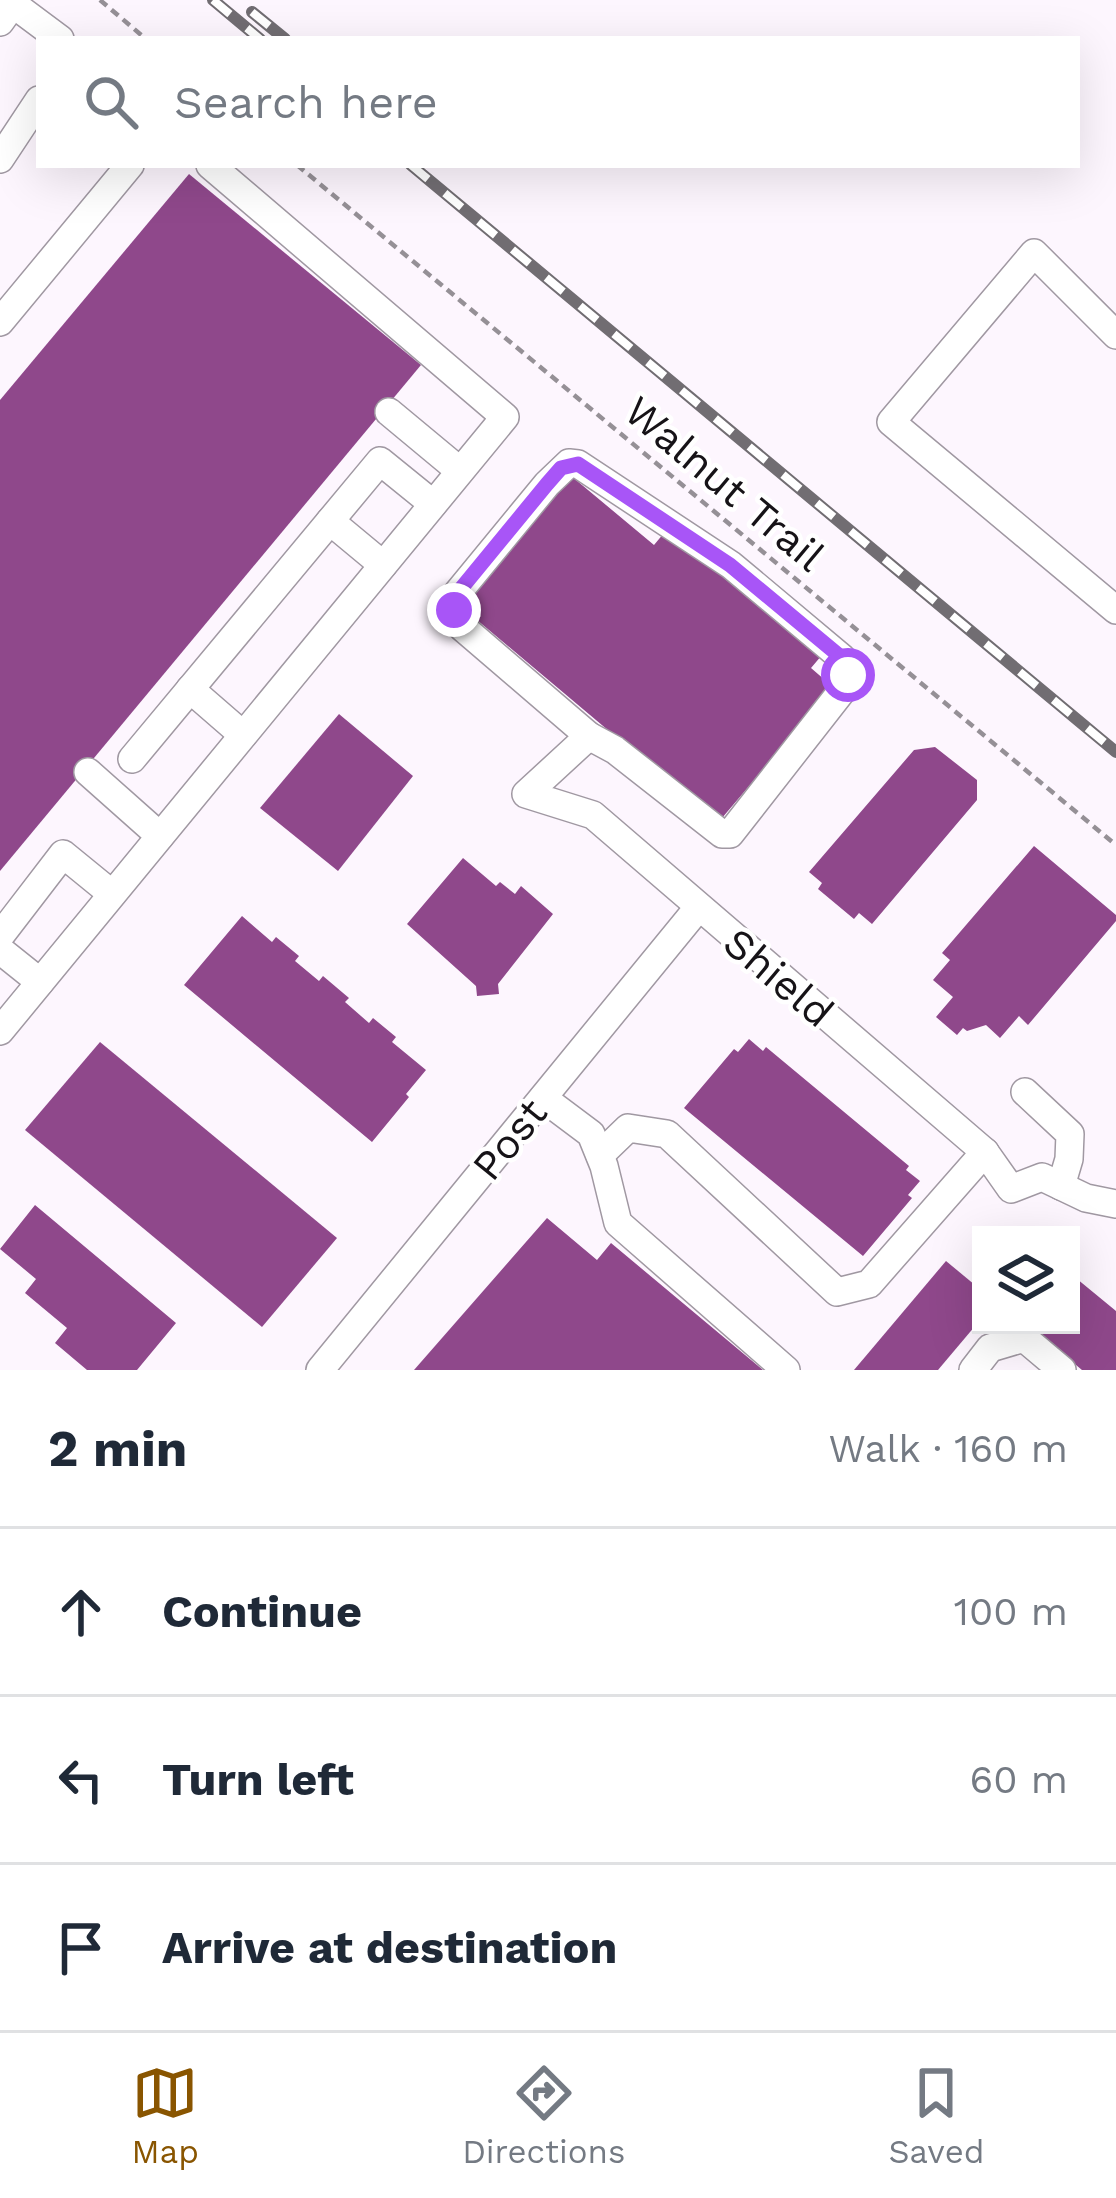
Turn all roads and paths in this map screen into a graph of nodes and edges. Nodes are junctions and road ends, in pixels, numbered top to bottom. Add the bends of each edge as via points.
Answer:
1 (100, 0) edge
2 (0, 22) edge
3 (56, 36) edge
4 (142, 36) edge
5 (36, 104) edge
6 (0, 158) edge
7 (128, 168) edge
8 (214, 168) edge
9 (301, 168) edge
10 (0, 322) edge
11 (1116, 335) edge
12 (389, 412) dead end
13 (460, 471) junction
14 (433, 504) junction
15 (330, 521) junction
16 (383, 565) junction
17 (1116, 610) edge
18 (190, 689) junction
19 (243, 735) junction
20 (590, 736) junction
21 (132, 759) dead end
22 (88, 772) dead end
23 (160, 836) junction
24 (1116, 845) edge
25 (112, 895) junction
26 (698, 908) junction
27 (0, 936) edge
28 (0, 950) edge
29 (40, 982) junction
30 (0, 1031) edge
31 (1024, 1092) dead end
32 (543, 1098) junction
33 (985, 1152) junction
34 (600, 1155) junction
35 (1061, 1186) junction
36 (1116, 1204) edge
37 (320, 1370) edge
38 (786, 1370) edge
39 (973, 1370) edge
40 (1062, 1370) edge

1 - 4 path
2 - 3 street via 13,4
5 - 6 street
7 - 10 street
8 - 13 street via 505,417
9 - 24 path, Walnut Trail
11 - 17 street via 1034,253 891,422
12 - 13 street
13 - 14 street
14 - 15 street via 380,461
14 - 16 street
15 - 16 street
15 - 18 street
16 - 19 street
18 - 19 street
18 - 21 street
19 - 23 street
20 - 20 street via 730,834 848,675 842,658 730,565 569,463 455,596 454,610 462,627
20 - 26 street, Shield via 526,794 593,815
22 - 23 street
23 - 25 street
25 - 27 street via 64,854
25 - 29 street
26 - 32 street, Post
26 - 33 street, Shield
28 - 29 street
29 - 30 street
31 - 35 street via 1070,1134
32 - 34 street via 591,1135
32 - 37 street, Post
33 - 34 street via 869,1285 837,1292 668,1134 628,1129
33 - 35 street, Shield via 1012,1189 1042,1177
34 - 38 street via 618,1223
35 - 36 street
39 - 40 street via 990,1348 1024,1339

